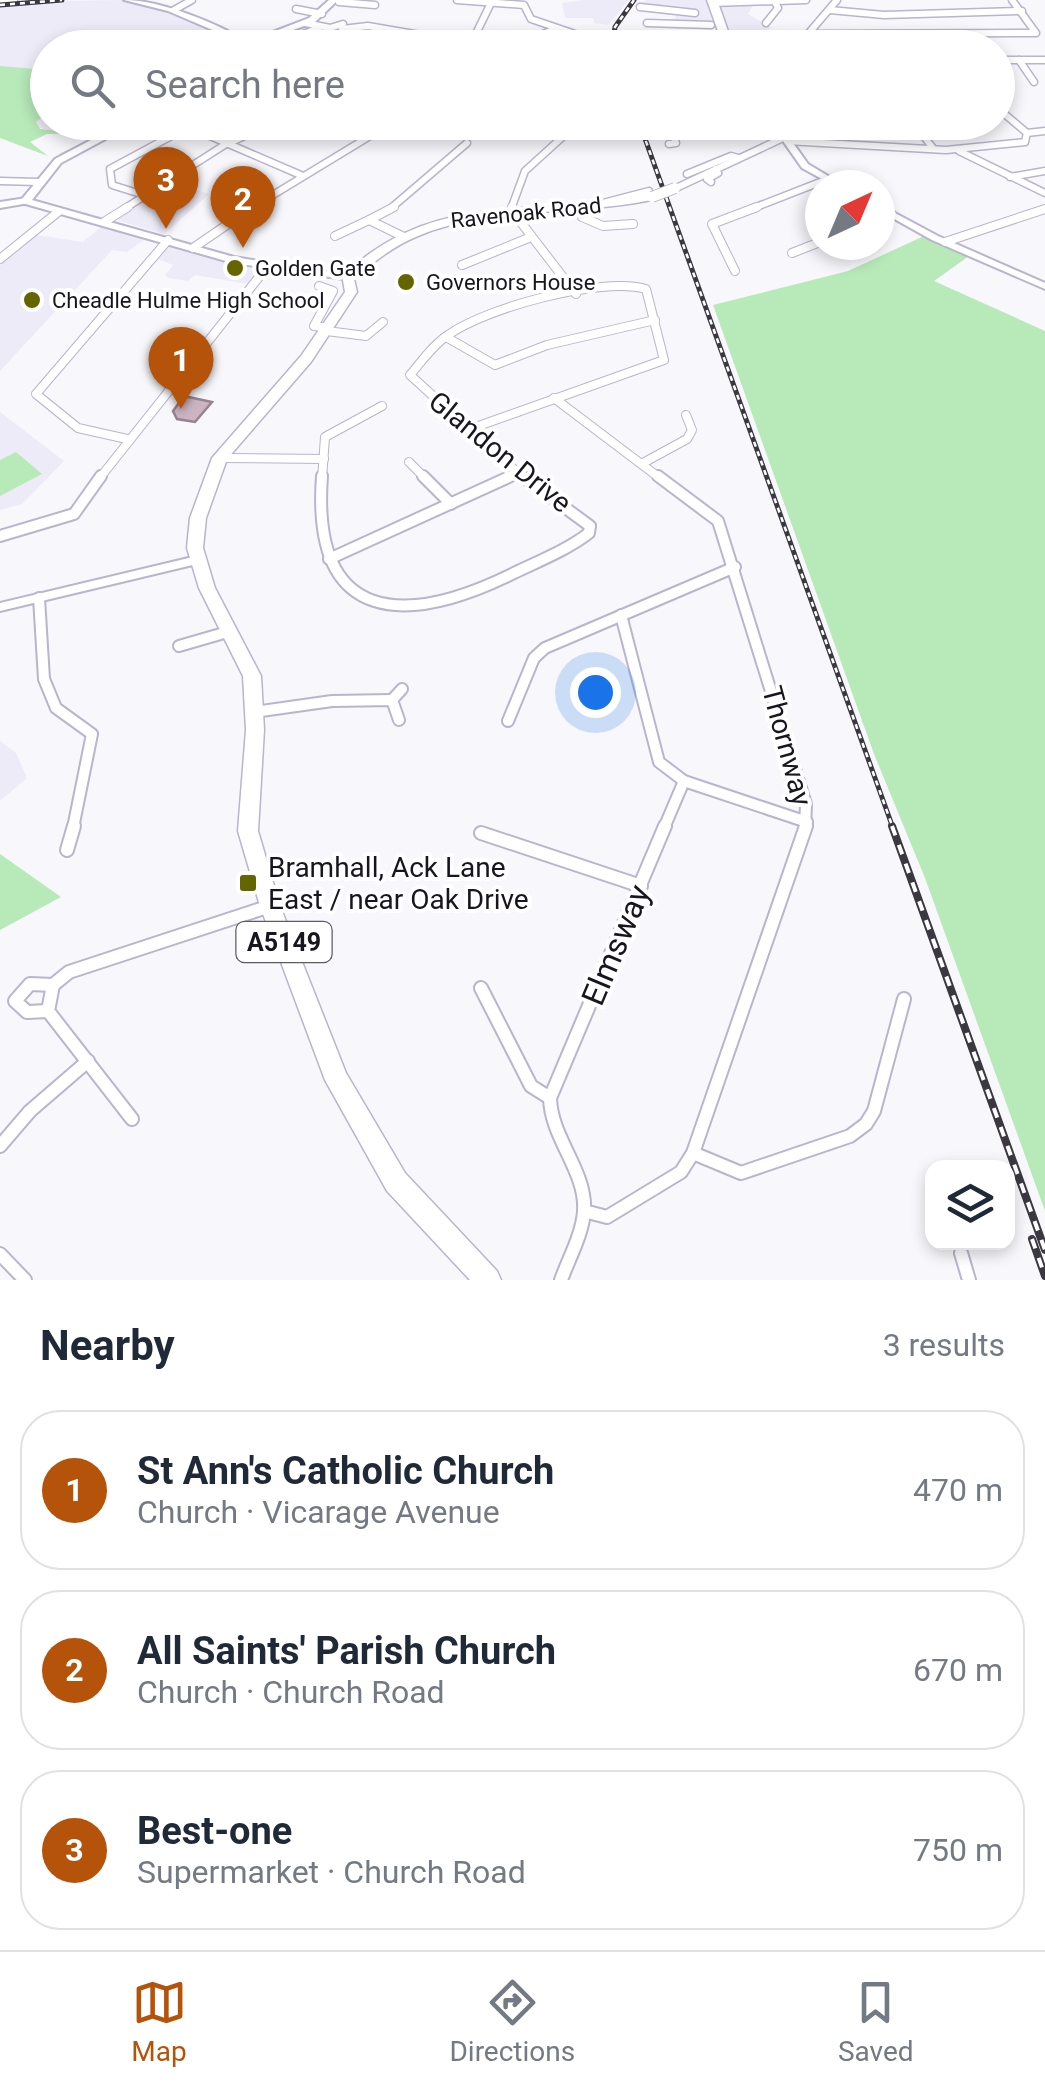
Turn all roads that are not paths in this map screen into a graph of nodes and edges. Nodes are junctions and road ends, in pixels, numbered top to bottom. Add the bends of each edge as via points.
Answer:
1 (14, 0) edge
2 (127, 0) edge
3 (457, 0) edge
4 (806, 0) edge
5 (820, 0) edge
6 (1012, 0) edge
7 (0, 1) edge
8 (195, 1) edge
9 (337, 1) edge
10 (712, 1) edge
11 (836, 1) edge
12 (510, 2) edge
13 (692, 3) dead end
14 (776, 4) junction
15 (374, 5) dead end
16 (490, 5) junction
17 (640, 7) dead end
18 (296, 9) dead end
19 (174, 10) junction
20 (830, 10) junction
21 (1022, 11) junction
22 (695, 13) junction
23 (322, 14) junction
24 (305, 23) junction
25 (647, 23) dead end
26 (766, 23) dead end
27 (408, 24) dead end
28 (1031, 24) junction
29 (1045, 24) edge
30 (716, 25) junction
31 (320, 28) junction
32 (554, 29) joint
33 (218, 30) edge
34 (285, 30) edge
35 (314, 30) edge
36 (390, 30) edge
37 (402, 30) edge
38 (478, 30) edge
39 (558, 30) edge
40 (719, 30) edge
41 (812, 30) edge
42 (1015, 33) edge
43 (1036, 33) junction
44 (1045, 33) edge
45 (1015, 60) edge
46 (1019, 60) junction
47 (1045, 60) edge
48 (1034, 82) dead end
49 (1015, 123) edge
50 (1045, 132) edge
51 (1027, 133) junction
52 (96, 140) edge
53 (164, 140) edge
54 (217, 140) edge
55 (235, 140) edge
56 (362, 140) edge
57 (560, 140) edge
58 (675, 140) edge
59 (775, 140) edge
60 (778, 140) edge
61 (796, 140) edge
62 (923, 140) edge
63 (467, 143) dead end
64 (226, 144) junction
65 (670, 144) dead end
66 (932, 147) junction
67 (958, 151) junction
68 (738, 158) junction
69 (716, 169) junction
70 (812, 170) edge
71 (1045, 170) edge
72 (688, 174) dead end
73 (303, 176) junction
74 (1009, 177) junction
75 (0, 181) edge
76 (39, 182) junction
77 (710, 182) dead end
78 (805, 188) edge
79 (1045, 192) edge
80 (144, 196) junction
81 (26, 201) junction
82 (0, 205) edge
83 (579, 208) junction
84 (1045, 210) edge
85 (58, 212) junction
86 (511, 212) junction
87 (895, 216) edge
88 (369, 220) junction
89 (104, 222) junction
90 (635, 225) dead end
91 (335, 236) dead end
92 (402, 236) junction
93 (531, 237) junction
94 (168, 240) junction
95 (944, 242) junction
96 (193, 248) junction
97 (805, 248) edge
98 (792, 253) dead end
99 (2, 255) edge
100 (465, 261) dead end
101 (267, 266) junction
102 (735, 271) dead end
103 (347, 278) junction
104 (319, 286) dead end
105 (1045, 286) edge
106 (576, 294) junction
107 (655, 320) junction
108 (382, 322) dead end
109 (320, 328) junction
110 (446, 337) junction
111 (554, 398) junction
112 (382, 406) dead end
113 (686, 414) dead end
114 (470, 430) junction
115 (127, 439) junction
116 (220, 458) junction
117 (324, 460) junction
118 (409, 462) dead end
119 (642, 463) junction
120 (518, 474) junction
121 (452, 504) junction
122 (0, 536) edge
123 (328, 559) junction
124 (197, 560) junction
125 (735, 567) junction
126 (39, 598) junction
127 (0, 608) edge
128 (621, 614) junction
129 (231, 631) junction
130 (179, 646) dead end
131 (402, 689) dead end
132 (392, 700) junction
133 (254, 712) junction
134 (399, 720) dead end
135 (508, 721) dead end
136 (684, 781) junction
137 (807, 822) junction
138 (481, 833) dead end
139 (67, 850) dead end
140 (641, 886) junction
141 (270, 906) junction
142 (52, 985) junction
143 (481, 988) dead end
144 (904, 999) dead end
145 (48, 1011) junction
146 (88, 1061) junction
147 (550, 1098) junction
148 (132, 1119) dead end
149 (0, 1146) edge
150 (693, 1153) junction
151 (584, 1210) junction
152 (960, 1253) dead end
153 (0, 1254) edge
154 (474, 1275) edge
155 (25, 1280) edge
156 (561, 1280) edge
157 (969, 1280) edge

1 - 7 street
2 - 19 street
3 - 16 street
4 - 14 street
5 - 11 street
6 - 21 street
8 - 19 street
9 - 15 street
9 - 23 main road
10 - 14 street
10 - 30 main road
11 - 20 street
12 - 16 street
12 - 32 street
13 - 22 street
14 - 26 street
16 - 38 street
17 - 22 street
18 - 23 street
19 - 33 street
20 - 21 street
20 - 41 street
21 - 28 street
22 - 30 street
23 - 24 main road
24 - 31 street
24 - 34 main road
25 - 30 street
27 - 37 street
28 - 29 street
28 - 43 street
30 - 40 main road
31 - 35 street
31 - 36 street
32 - 39 street
42 - 43 street
43 - 44 street
45 - 46 street
46 - 47 street
46 - 48 street
49 - 51 street
50 - 51 street
51 - 67 street via 1016,146
52 - 76 main road via 55,160
53 - 80 street via 110,169 112,185
54 - 64 street
55 - 64 street
56 - 73 street
57 - 86 street via 525,172
58 - 65 street
59 - 68 main road, Ravenoak Road
60 - 70 street
61 - 66 street
62 - 66 street
63 - 88 street via 400,204
64 - 73 street
64 - 80 street
66 - 67 street
67 - 74 street
68 - 69 main road, Ravenoak Road
68 - 72 street, Ravenoak Road
69 - 77 street
69 - 83 main road, Ravenoak Road, bridge via 675,188
71 - 74 street
73 - 96 street
74 - 79 street
75 - 76 street
76 - 81 main road
78 - 102 street via 712,224
80 - 89 street
81 - 82 street
81 - 85 main road
83 - 86 main road, Ravenoak Road
83 - 90 street via 596,225
84 - 95 street
85 - 89 main road
85 - 99 street
86 - 92 main road, Ravenoak Road via 442,222
86 - 93 street
87 - 95 street
88 - 91 street
88 - 92 street
89 - 94 main road
92 - 103 main road, Ravenoak Road
93 - 100 street
93 - 106 street
94 - 96 main road
94 - 115 street via 36,394 78,428
95 - 105 street
96 - 101 main road
97 - 98 street
101 - 103 main road
101 - 115 street
103 - 109 main road, A5149 via 351,292
104 - 109 street via 333,291
106 - 107 street, Glandon Drive via 638,284 646,288
106 - 110 street, Glandon Drive via 526,305
107 - 110 street via 547,345 495,365
107 - 111 street via 664,360
108 - 109 street via 366,336
109 - 116 main road, A5149
110 - 114 street, Glandon Drive via 410,379
111 - 114 street
111 - 119 street, Thornway
112 - 117 street, Glandon Drive via 328,433
113 - 119 street via 692,430 687,439
114 - 120 street, Glandon Drive
115 - 122 street via 74,514
116 - 117 street
116 - 124 main road, A5149 via 198,518
117 - 123 street, Glandon Drive via 320,522
118 - 121 street
119 - 125 street, Thornway via 716,517
120 - 121 street
120 - 123 street, Glandon Drive via 586,521 590,534 450,601 416,609 368,600
121 - 123 street
124 - 126 street
124 - 129 main road, A5149
125 - 128 street
125 - 137 street, Thornway
126 - 127 street
126 - 139 street via 44,679 56,708 92,734
128 - 135 street via 538,652
128 - 136 street via 659,762
129 - 130 street
129 - 133 main road, A5149 via 252,676
131 - 132 street
132 - 133 street
132 - 134 street
133 - 141 main road, A5149 via 248,831
136 - 137 street
136 - 140 street, Elmsway
137 - 150 street, Thornway
138 - 140 street
140 - 147 street, Elmsway
141 - 142 street via 69,972
141 - 154 main road, A5149 via 337,1080 368,1140
142 - 145 street
142 - 145 street via 33,983 15,1001 27,1012
143 - 147 street via 531,1086
144 - 150 street via 874,1111 850,1136 740,1173
145 - 146 street
146 - 148 street
146 - 149 street
147 - 151 street via 548,1118 581,1186
150 - 151 street, Thornway via 682,1172 606,1216
151 - 156 street
152 - 157 street
153 - 155 street

